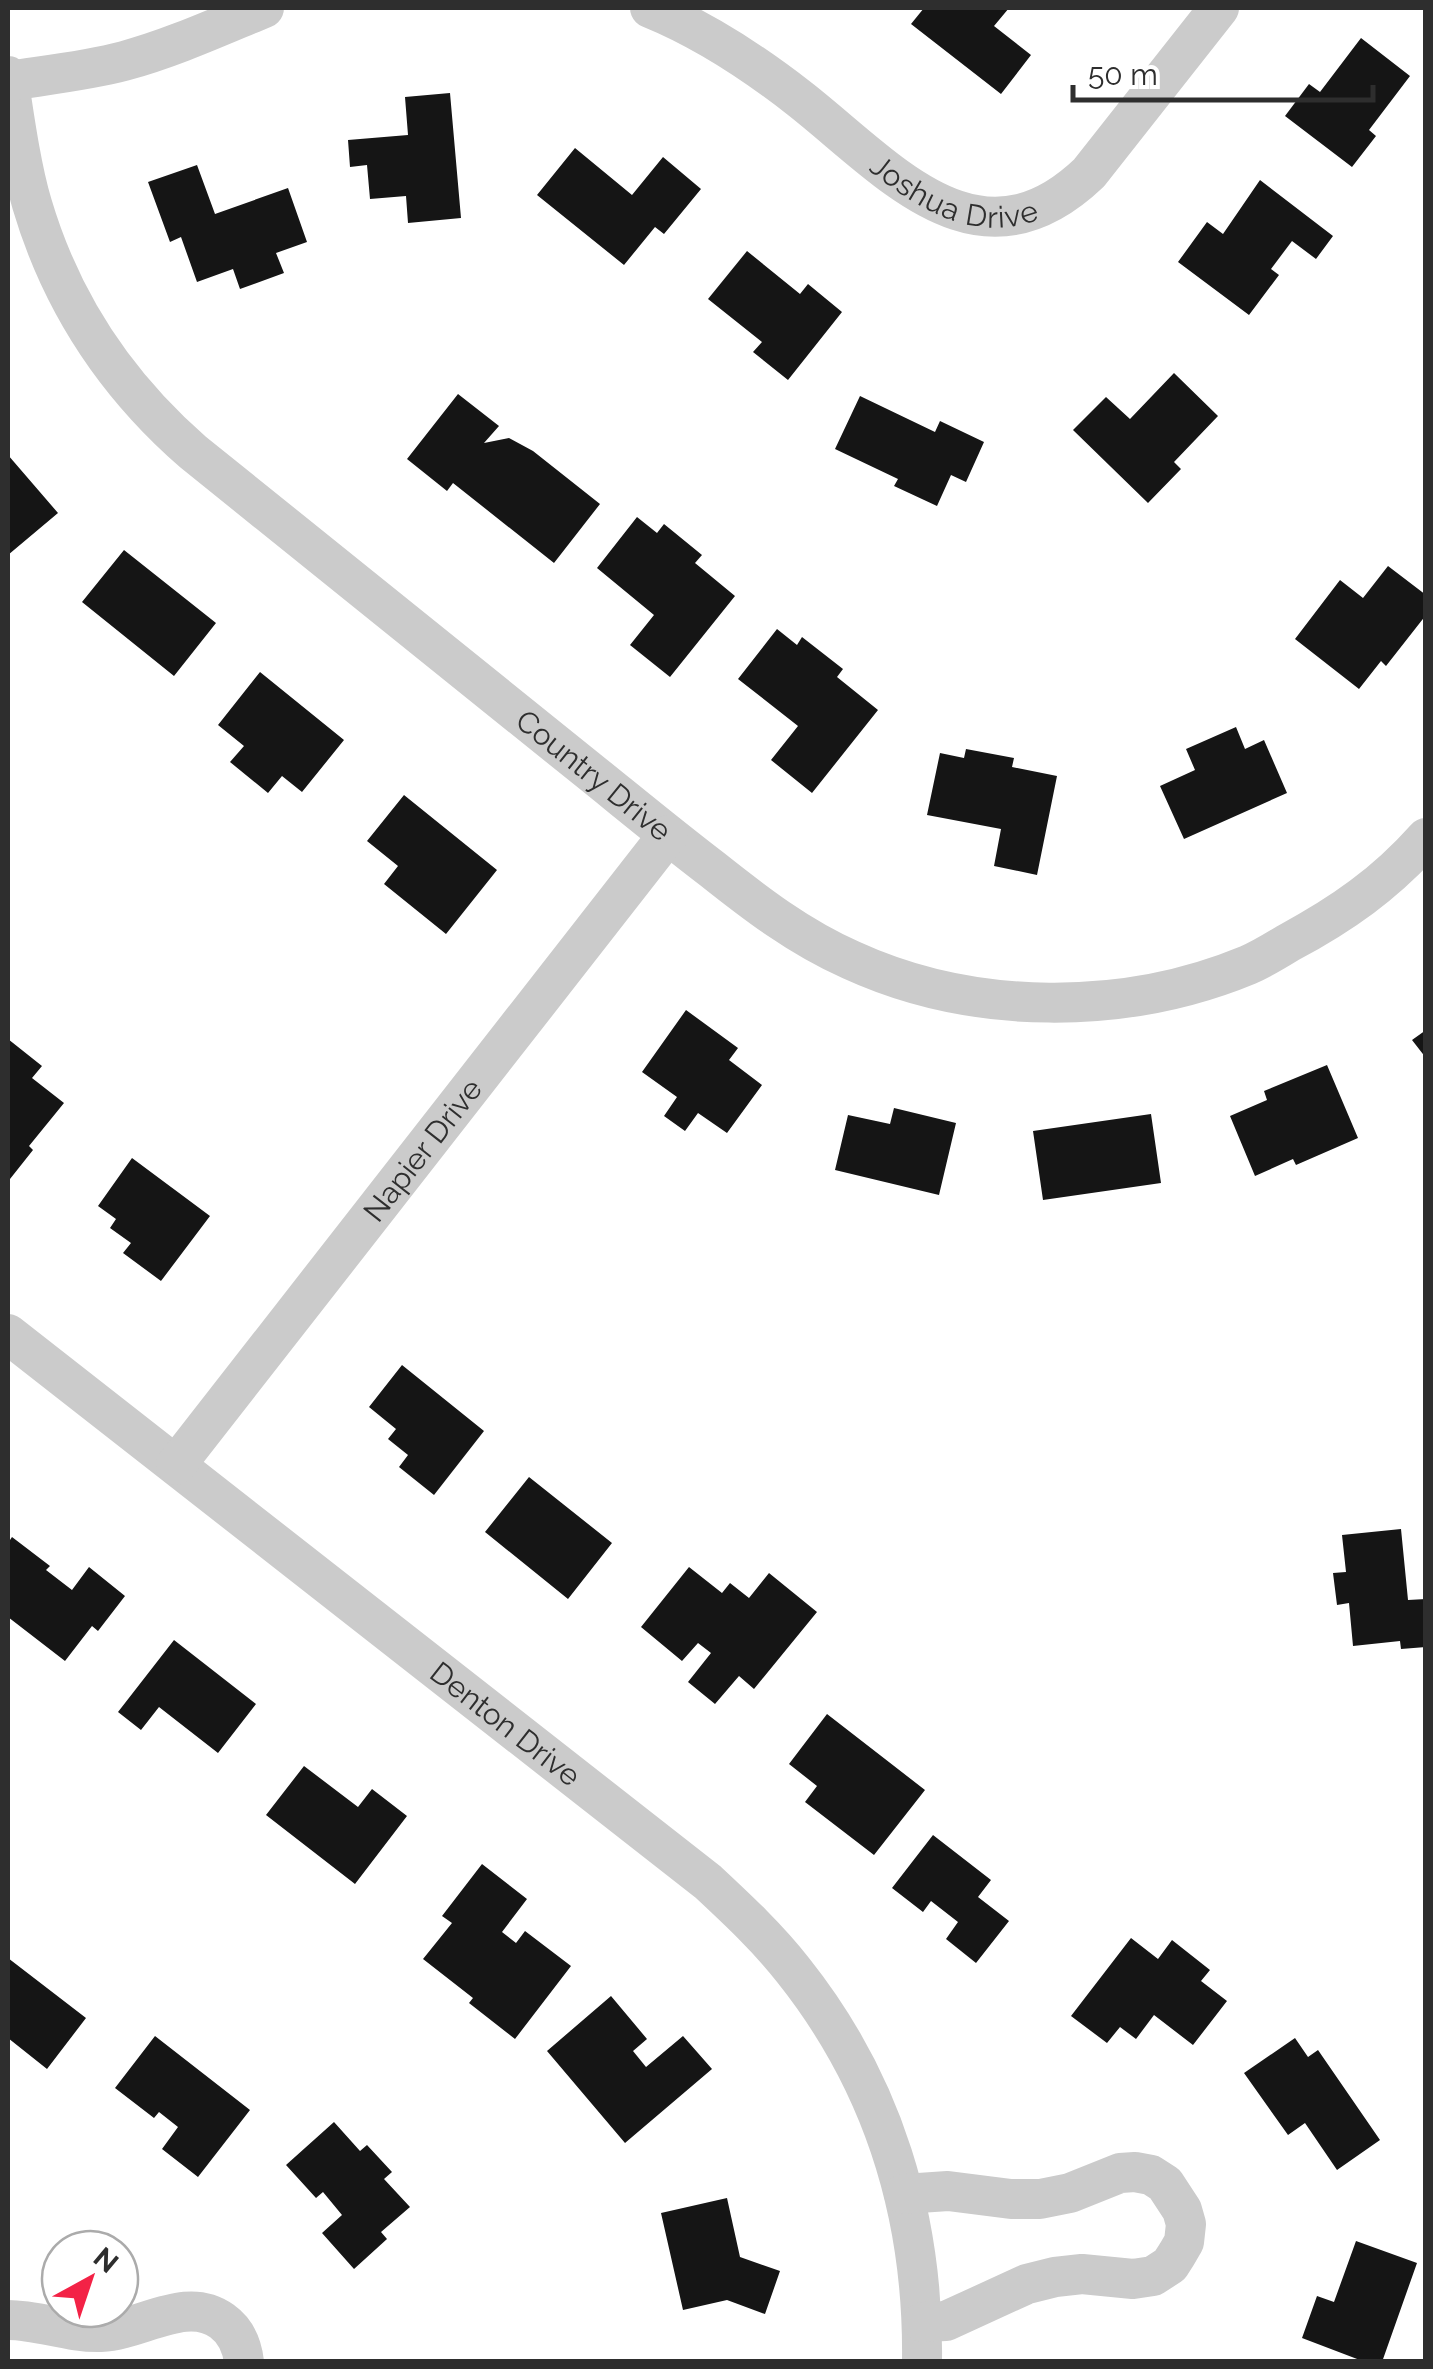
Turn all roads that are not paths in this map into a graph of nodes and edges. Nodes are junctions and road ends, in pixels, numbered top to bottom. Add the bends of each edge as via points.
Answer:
1 (264, 8) edge
2 (650, 8) edge
3 (1218, 8) edge
4 (8, 79) edge
5 (668, 834) junction
6 (1426, 838) edge
7 (8, 1334) edge
8 (176, 1465) junction
9 (904, 2194) junction
10 (8, 2320) edge
11 (922, 2322) junction
12 (244, 2362) edge
13 (922, 2362) edge

1 - 4 street via 125,60
2 - 3 street, Joshua Drive via 732,49 928,199 980,216 1034,210 1072,188
4 - 5 street, Country Drive via 31,201 58,277 136,397 192,452
5 - 6 street, Country Drive via 789,927 871,969 943,991 1077,1002 1174,990 1250,964 1336,917
5 - 8 street, Napier Drive
7 - 8 street, Denton Drive
8 - 9 street, Denton Drive via 754,1924 828,2017 858,2069
9 - 11 street, Denton Drive
9 - 11 street via 1040,2199 1135,2172 1166,2184 1186,2224 1177,2254 1153,2276 1055,2277 946,2321
10 - 12 street via 101,2332 197,2311 227,2324
11 - 13 street, Denton Drive

